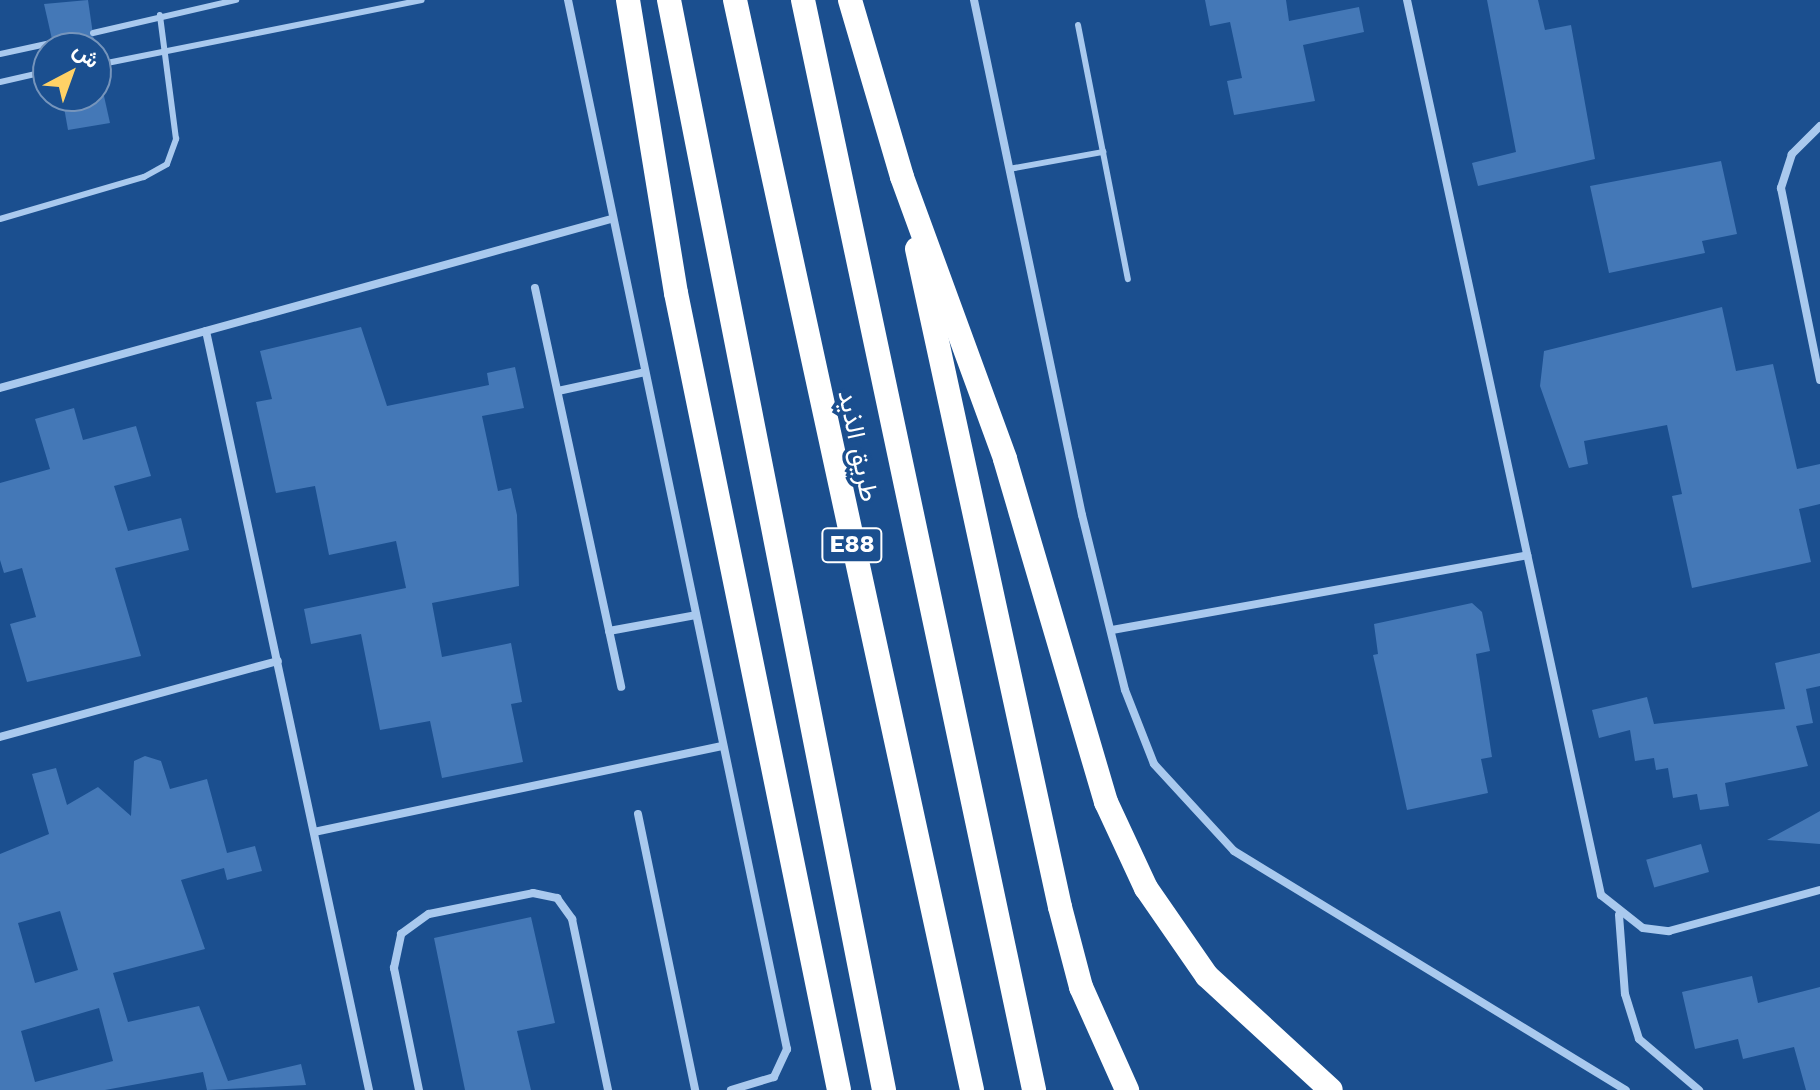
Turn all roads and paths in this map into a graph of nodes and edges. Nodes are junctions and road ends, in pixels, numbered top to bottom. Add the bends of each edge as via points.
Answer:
1 (236, 0) edge
2 (422, 0) edge
3 (568, 0) edge
4 (628, 0) edge
5 (669, 0) edge
6 (735, 0) edge
7 (803, 0) edge
8 (850, 0) edge
9 (974, 0) edge
10 (1407, 0) edge
11 (160, 15) junction
12 (1078, 25) dead end
13 (97, 32) edge
14 (32, 47) edge
15 (166, 52) junction
16 (0, 54) edge
17 (112, 62) edge
18 (32, 75) edge
19 (0, 82) edge
20 (1820, 126) edge
21 (1103, 152) junction
22 (1009, 169) junction
23 (902, 177) junction
24 (0, 219) edge
25 (611, 219) junction
26 (1128, 279) dead end
27 (535, 288) dead end
28 (206, 331) junction
29 (645, 372) junction
30 (1820, 380) edge
31 (0, 388) edge
32 (558, 391) junction
33 (1527, 555) junction
34 (696, 615) junction
35 (1112, 630) junction
36 (609, 631) junction
37 (278, 661) junction
38 (621, 687) dead end
39 (0, 737) edge
40 (722, 746) junction
41 (638, 814) dead end
42 (314, 832) junction
43 (1820, 890) edge
44 (1619, 915) junction
45 (369, 1090) edge
46 (419, 1090) edge
47 (608, 1090) edge
48 (695, 1090) edge
49 (731, 1090) edge
50 (839, 1090) edge
51 (884, 1090) edge
52 (972, 1090) edge
53 (1034, 1090) edge
54 (1127, 1090) edge
55 (1331, 1090) edge
56 (1626, 1090) edge
57 (1699, 1090) edge

1 - 11 lane
2 - 15 lane
3 - 25 street
4 - 50 highway via 676,293
5 - 51 highway
6 - 52 highway, طريق الذيد / E88
7 - 53 highway, طريق الذيد / E88
8 - 23 highway
9 - 22 street
10 - 33 street
11 - 13 lane
11 - 15 lane
12 - 21 lane
14 - 16 lane
15 - 17 lane
15 - 24 lane via 176,139 167,164 144,177
18 - 19 lane
20 - 30 street via 1792,154 1781,188
21 - 22 lane
21 - 26 lane
22 - 35 street
23 - 54 highway via 1060,907 1081,987
23 - 55 highway via 1005,459 1073,710 1146,888 1207,976
25 - 28 street
25 - 29 street
27 - 32 street
28 - 31 street
28 - 37 street
29 - 32 street
29 - 34 street
32 - 36 street
33 - 35 street
33 - 44 street via 1592,870
34 - 36 street
34 - 40 street
35 - 56 street via 1137,728 1162,775 1204,826
36 - 38 street
37 - 39 street
37 - 42 street
40 - 42 street
40 - 49 street via 787,1060 765,1082
41 - 48 street
42 - 45 street
43 - 44 street via 1669,931
44 - 57 street via 1634,1029 1654,1058
46 - 47 street via 394,968 401,934 429,914 533,893 557,898 572,919

